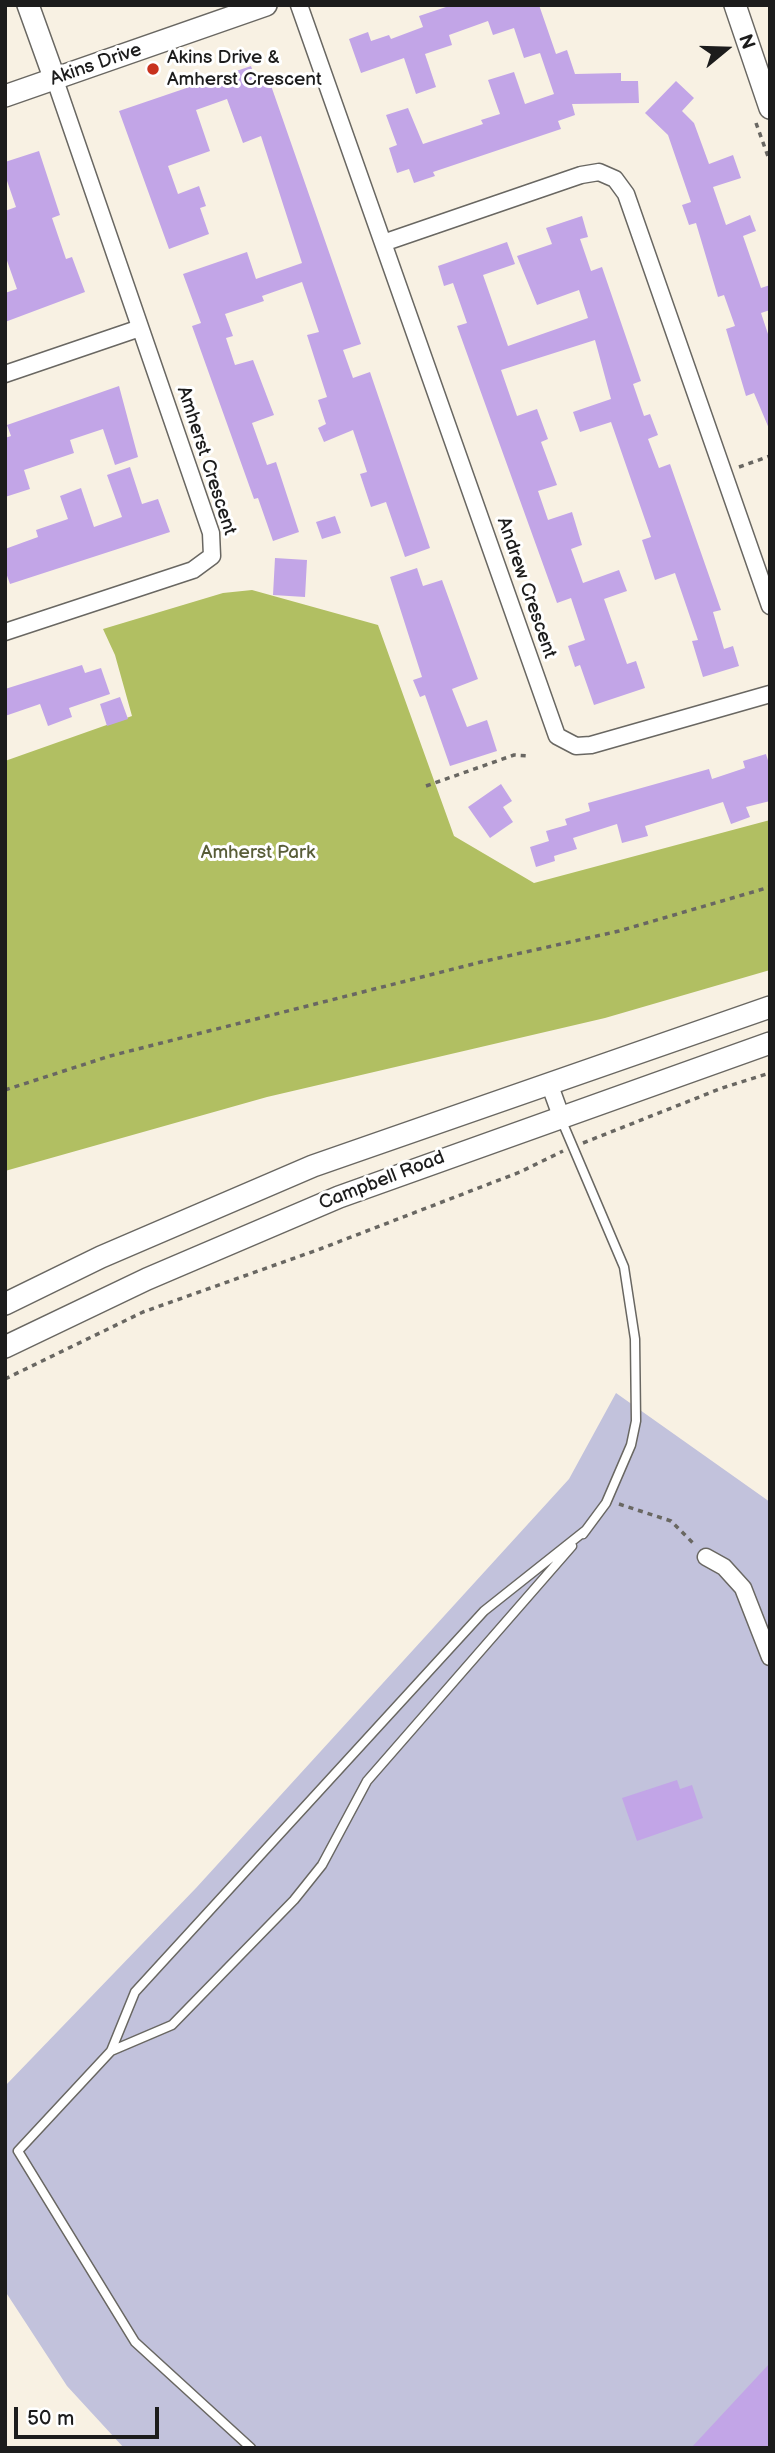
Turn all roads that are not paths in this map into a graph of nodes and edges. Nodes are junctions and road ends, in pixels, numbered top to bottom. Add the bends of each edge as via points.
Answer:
1 (28, 5) edge
2 (266, 5) edge
3 (299, 5) edge
4 (735, 5) edge
5 (55, 80) junction
6 (5, 96) edge
7 (770, 108) edge
8 (383, 243) junction
9 (140, 328) junction
10 (5, 374) edge
11 (770, 606) edge
12 (5, 632) edge
13 (770, 694) edge
14 (770, 1007) edge
15 (770, 1044) edge
16 (549, 1083) junction
17 (561, 1116) junction
18 (5, 1304) edge
19 (5, 1347) edge
20 (586, 1530) junction
21 (706, 1557) road end
22 (770, 1657) edge
23 (111, 2051) junction
24 (251, 2448) edge

1 - 5 main road
2 - 5 main road, Akins Drive
3 - 8 street, Andrew Crescent
4 - 7 main road
5 - 6 main road, Akins Drive
5 - 9 street, Amherst Crescent
8 - 11 street via 581,175 599,172 615,178 626,194
8 - 13 street, Andrew Crescent via 557,736 576,746 592,746
9 - 10 street
9 - 12 street, Amherst Crescent via 211,533 212,556 193,570
14 - 16 main road, Campbell Road
15 - 17 main road, Campbell Road
16 - 17 street
16 - 18 main road, Campbell Road via 313,1166 101,1256
17 - 19 main road, Campbell Road via 261,1229
17 - 20 lane via 624,1267 632,1314 636,1421 631,1445 608,1499
20 - 23 lane via 484,1611 135,1992
20 - 23 lane via 367,1781 322,1865 294,1900 172,2025
21 - 22 street via 724,1567 743,1588
23 - 24 lane via 18,2151 135,2342

